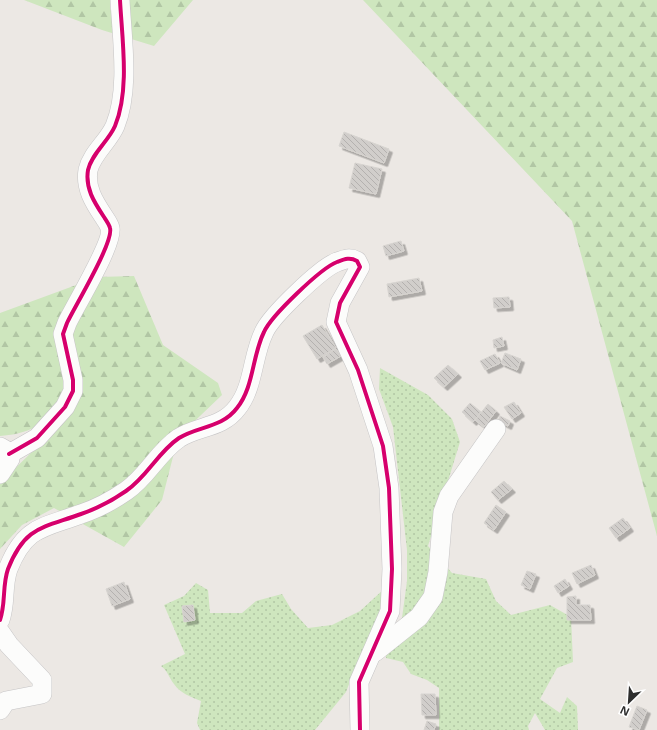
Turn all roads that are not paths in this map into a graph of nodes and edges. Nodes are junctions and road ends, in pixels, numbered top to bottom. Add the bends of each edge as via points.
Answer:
1 (120, 0) edge
2 (496, 429) dead end
3 (5, 450) edge
4 (0, 474) edge
5 (0, 620) edge
6 (0, 632) edge
7 (371, 655) junction
8 (0, 710) edge
9 (360, 730) edge

1 - 3 street via 123,80 119,112 114,127 93,157 87,179 92,199 110,227 110,234 106,249 66,323 63,334 73,391 66,407 37,438
2 - 7 street via 449,496 443,512 438,572 432,597 419,616
3 - 4 street via 10,459
5 - 7 street via 8,569 18,550 32,533 45,525 81,514 122,494 139,481 162,453 179,438 214,425 229,416 245,394 259,342 270,322 330,266 353,258 360,267 340,303 336,322 358,370 383,446 391,529 391,600 385,623
6 - 8 street via 42,680 42,694 6,701
7 - 9 street via 359,682

